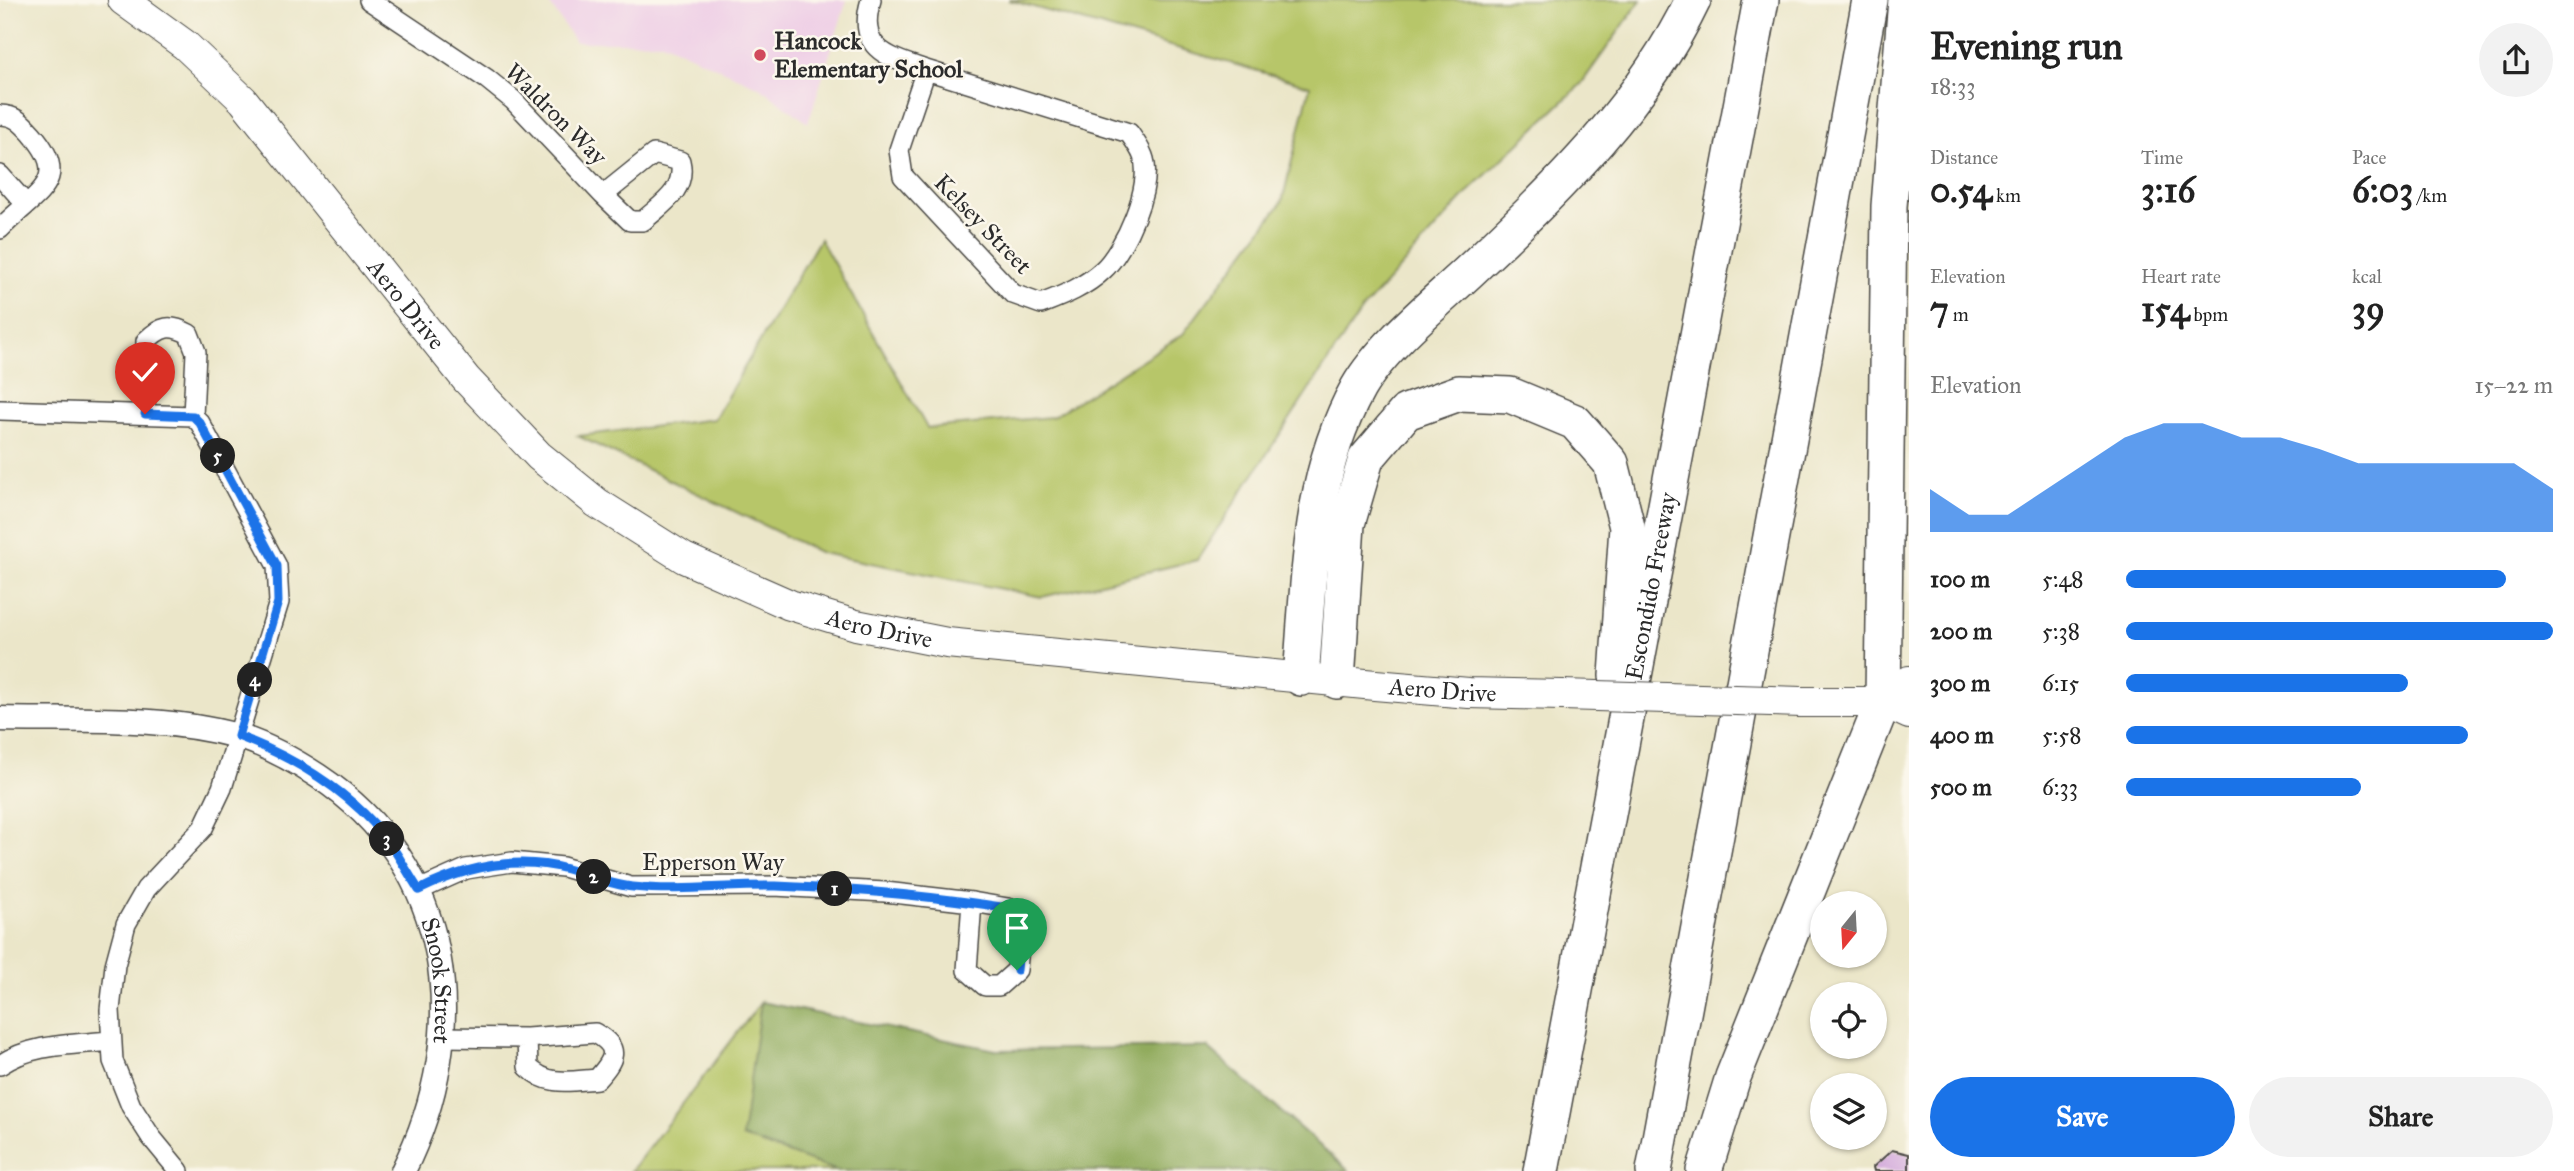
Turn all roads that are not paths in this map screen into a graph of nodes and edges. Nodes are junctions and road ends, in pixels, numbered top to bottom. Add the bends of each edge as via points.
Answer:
1 (123, 0) edge
2 (369, 0) edge
3 (871, 0) edge
4 (1693, 0) edge
5 (1761, 0) edge
6 (1870, 0) edge
7 (1906, 0) edge
8 (926, 70) junction
9 (0, 115) edge
10 (0, 175) edge
11 (603, 195) dead end
12 (25, 203) junction
13 (0, 229) edge
14 (0, 410) edge
15 (145, 414) junction
16 (193, 416) junction
17 (1301, 678) junction
18 (1337, 681) junction
19 (1901, 699) edge
20 (0, 719) edge
21 (238, 736) junction
22 (1611, 809) junction
23 (419, 890) junction
24 (972, 902) dead end
25 (443, 1037) junction
26 (527, 1038) dead end
27 (111, 1041) junction
28 (0, 1065) edge
29 (179, 1171) edge
30 (402, 1171) edge
31 (1541, 1171) edge
32 (1654, 1171) edge
33 (1704, 1171) edge

1 - 17 main road, Aero Drive via 185,44 243,100 466,379 539,456 597,503 684,558 790,605 856,625 947,643
2 - 11 street, Waldron Way via 495,86
3 - 8 street, Kelsey Street via 865,20 871,41 888,57
4 - 17 highway via 1673,43 1593,145 1524,220 1400,337 1359,387 1328,456 1314,525
5 - 22 highway, Escondido Freeway
6 - 32 highway
7 - 19 highway via 1889,206
8 - 8 street, Kelsey Street via 1129,133 1144,158 1143,192 1128,235 1105,269 1077,289 1041,304 1013,294 903,176 899,150
9 - 12 street via 19,119 48,152 52,170 46,186
10 - 12 street
12 - 13 street
14 - 15 street
15 - 16 street
15 - 16 street via 146,341 158,329 174,326 189,334 196,352
16 - 21 street via 277,566 278,602
17 - 18 main road, Aero Drive
18 - 19 main road, Aero Drive, bridge via 1469,693 1802,702
18 - 22 highway via 1347,524 1366,459 1406,412 1460,393 1510,395 1575,422 1611,463 1627,527
19 - 33 highway via 1733,1077
20 - 21 street, Snook Street via 176,723
21 - 23 street, Snook Street via 285,754 340,790 385,836
21 - 27 street via 222,788 203,828 146,889 126,924 115,965
22 - 31 highway, Escondido Freeway
23 - 24 street, Epperson Way via 466,869 512,862 563,867 631,887 774,886
23 - 25 street, Snook Street via 432,924 443,991
25 - 26 street
25 - 30 street, Snook Street via 428,1112
27 - 28 street via 32,1049
27 - 29 street via 113,1061 131,1106

